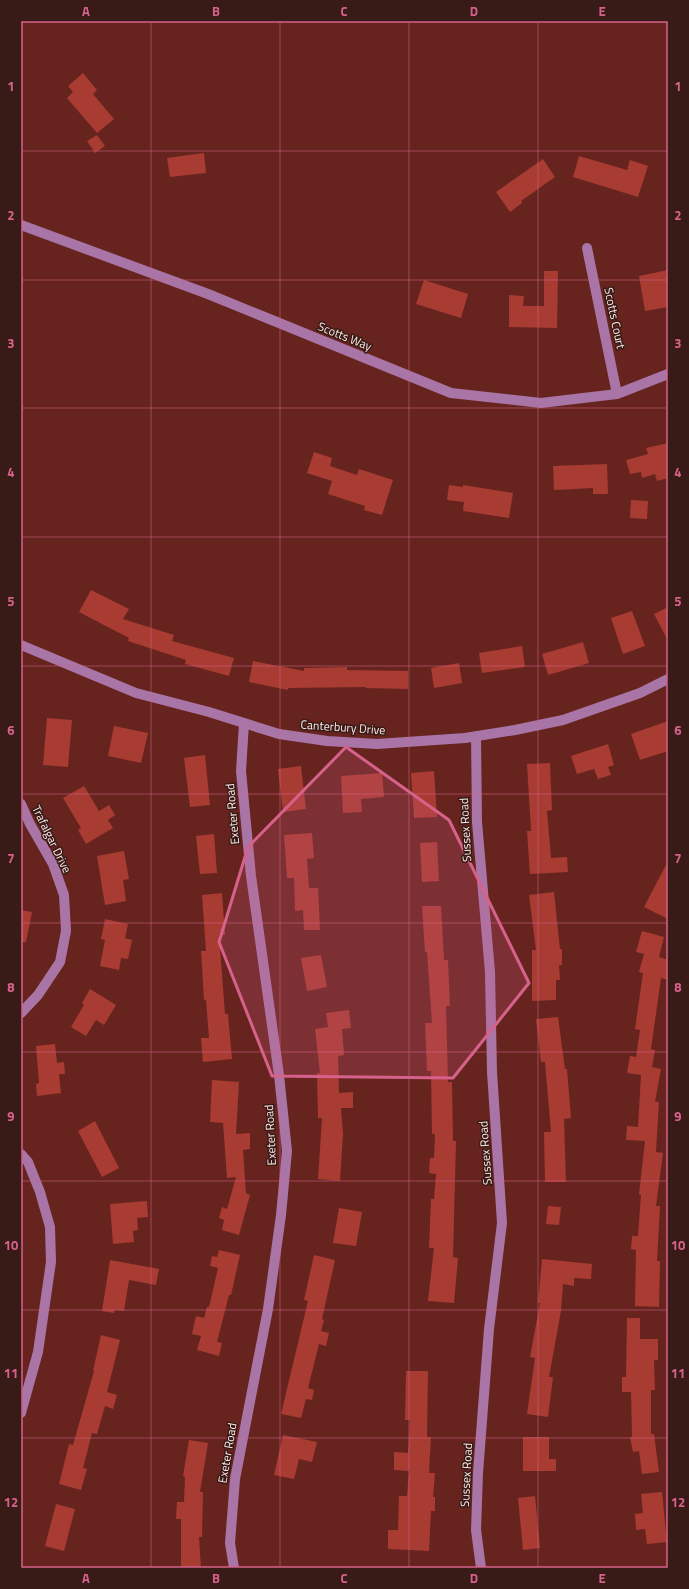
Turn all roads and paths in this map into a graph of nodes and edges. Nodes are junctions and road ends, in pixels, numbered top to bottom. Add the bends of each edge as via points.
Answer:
1 (21, 225) edge
2 (587, 248) dead end
3 (668, 374) edge
4 (617, 394) junction
5 (22, 649) edge
6 (668, 678) edge
7 (244, 723) junction
8 (476, 736) junction
9 (21, 804) edge
10 (21, 1013) edge
11 (21, 1154) edge
12 (21, 1412) edge
13 (234, 1568) edge
14 (481, 1568) edge

1 - 4 street, Scotts Way via 208,294 450,393 541,403
2 - 4 street, Scotts Court
3 - 4 street, Scotts Way
5 - 7 street, Canterbury Drive via 136,693
6 - 8 street, Canterbury Drive via 640,693 563,720
7 - 8 street, Canterbury Drive via 279,734 370,744
7 - 13 street, Exeter Road via 241,771 251,876 279,1075 287,1152 268,1309 235,1479 230,1543
8 - 14 street, Sussex Road via 477,822 490,972 492,1072 502,1222 489,1329 478,1472 476,1530
9 - 10 street, Trafalgar Drive via 53,864 64,895 66,931 60,962 38,995
11 - 12 street via 28,1162 40,1192 50,1228 51,1262 38,1352

